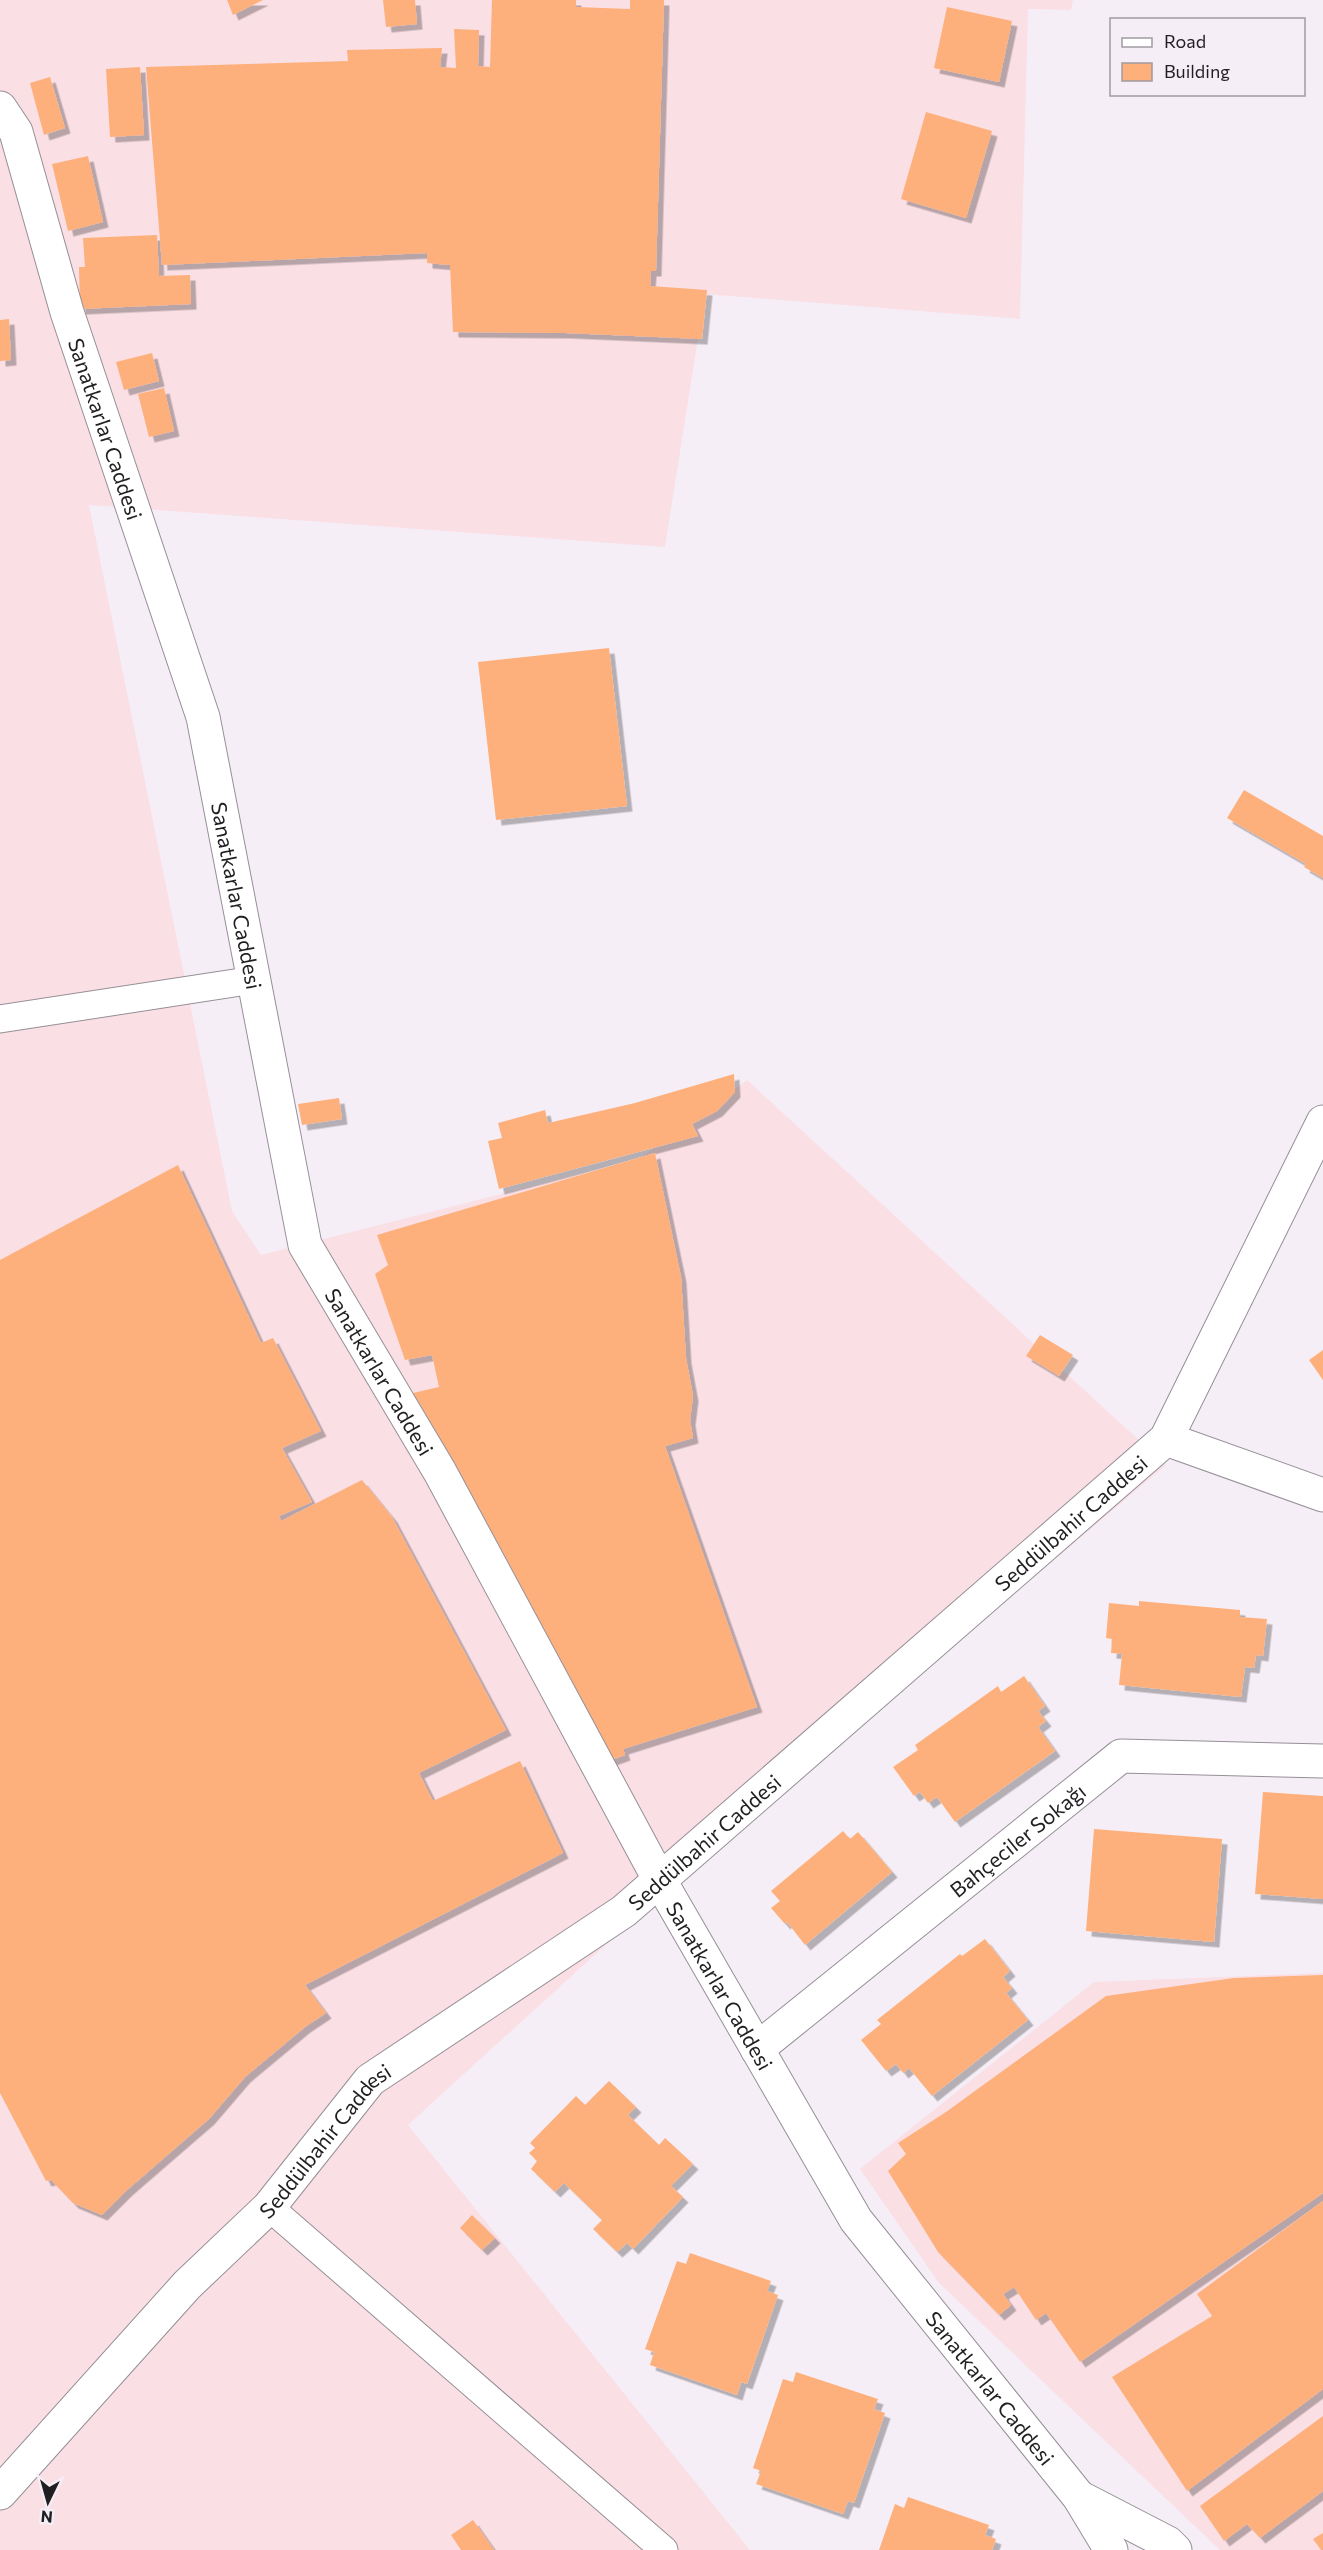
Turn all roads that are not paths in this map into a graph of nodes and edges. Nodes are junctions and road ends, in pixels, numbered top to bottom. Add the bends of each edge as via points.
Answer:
1 (0, 108) edge
2 (254, 980) junction
3 (0, 1019) edge
4 (1323, 1122) edge
5 (1166, 1439) junction
6 (1323, 1495) edge
7 (1323, 1761) edge
8 (659, 1879) junction
9 (758, 2049) junction
10 (269, 2207) junction
11 (0, 2493) edge
12 (1079, 2498) junction
13 (664, 2550) edge
14 (1111, 2550) edge
15 (1176, 2550) edge

1 - 2 street, Sanatkarlar Caddesi via 16,132 67,312 203,717
2 - 3 lane
2 - 8 street, Sanatkarlar Caddesi via 305,1245 440,1472
4 - 5 street, Seddülbahir Caddesi
5 - 6 street
5 - 8 street, Seddülbahir Caddesi
7 - 9 street, Bahçeciler Sokağı via 1121,1756
8 - 9 street, Sanatkarlar Caddesi
8 - 10 street, Seddülbahir Caddesi via 624,1911 369,2080
9 - 12 street, Sanatkarlar Caddesi via 856,2220
10 - 11 street, Seddülbahir Caddesi via 187,2285
10 - 13 lane
12 - 14 street, Sanatkarlar Caddesi
12 - 15 street, Sanatkarlar Caddesi

